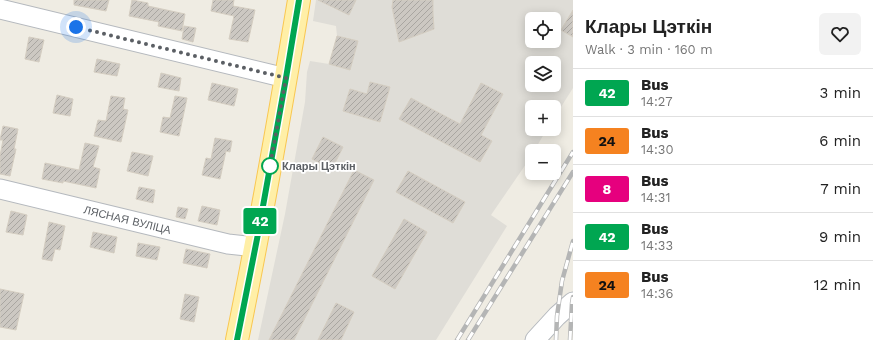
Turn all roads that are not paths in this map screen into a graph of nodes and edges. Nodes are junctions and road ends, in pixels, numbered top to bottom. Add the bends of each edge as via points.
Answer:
1 (299, 0) edge
2 (0, 9) edge
3 (286, 78) junction
4 (0, 189) edge
5 (256, 247) junction
6 (573, 302) edge
7 (237, 340) edge
8 (535, 340) edge

1 - 3 main road
2 - 3 street
3 - 5 main road
4 - 5 street, ЛЯСНАЯ ВУЛІЦА via 228,244
5 - 7 main road
6 - 8 street

